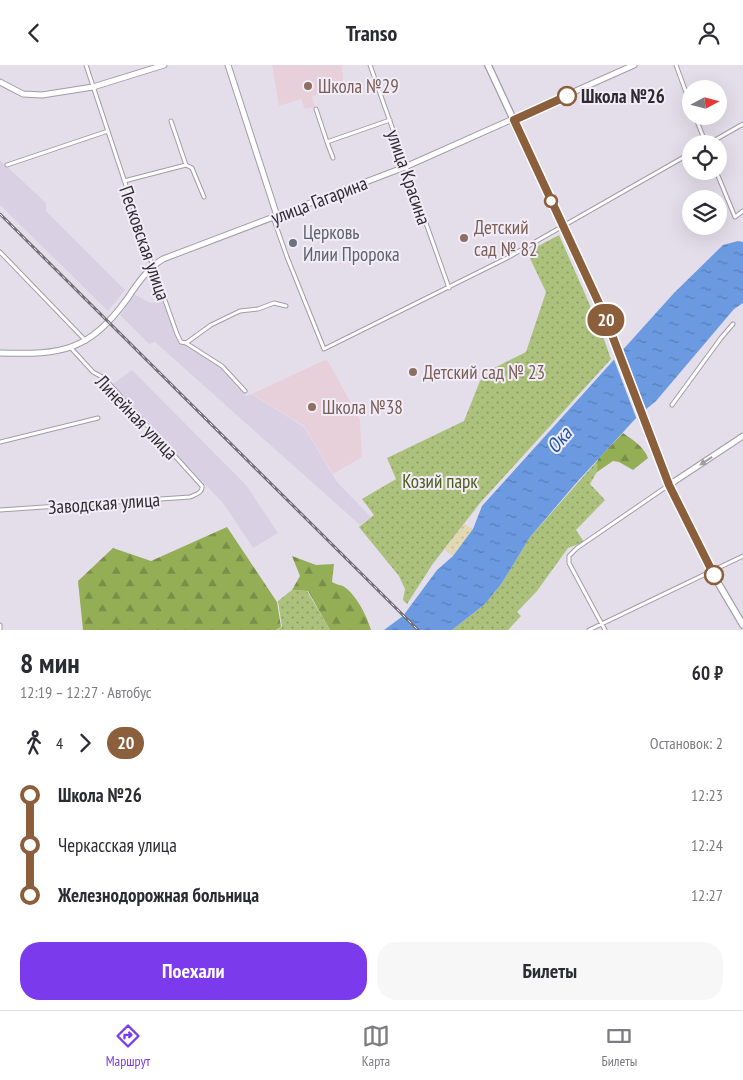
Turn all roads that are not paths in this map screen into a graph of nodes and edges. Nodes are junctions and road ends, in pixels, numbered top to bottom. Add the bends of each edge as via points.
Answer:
1 (86, 65) edge
2 (164, 65) edge
3 (228, 65) edge
4 (370, 65) edge
5 (488, 65) edge
6 (634, 65) edge
7 (676, 65) edge
8 (682, 81) edge
9 (0, 82) edge
10 (93, 87) junction
11 (316, 109) dead end
12 (390, 120) junction
13 (514, 120) junction
14 (171, 121) dead end
15 (743, 124) edge
16 (108, 131) junction
17 (723, 135) edge
18 (327, 142) junction
19 (333, 158) dead end
20 (682, 158) edge
21 (7, 165) dead end
22 (186, 165) junction
23 (405, 167) junction
24 (720, 180) edge
25 (124, 181) junction
26 (204, 197) dead end
27 (743, 211) edge
28 (275, 217) junction
29 (564, 227) junction
30 (0, 252) edge
31 (152, 266) junction
32 (449, 288) junction
33 (286, 306) dead end
34 (733, 324) dead end
35 (86, 341) junction
36 (186, 343) junction
37 (71, 348) junction
38 (0, 353) edge
39 (245, 391) dead end
40 (672, 405) dead end
41 (98, 418) dead end
42 (743, 436) edge
43 (0, 442) edge
44 (669, 485) junction
45 (202, 486) joint
46 (0, 509) edge
47 (743, 556) edge
48 (711, 571) junction
49 (602, 624) junction
50 (0, 625) edge
51 (743, 625) edge
52 (0, 630) edge
53 (589, 630) edge
54 (605, 630) edge

1 - 10 street, Песковская улица
2 - 10 main road
3 - 28 main road
4 - 12 street, улица Красина
5 - 13 main road
6 - 13 main road, улица Гагарина
7 - 8 street
9 - 10 main road via 29,95
10 - 16 street, Песковская улица
11 - 18 street
12 - 18 street
12 - 23 street, улица Красина
13 - 23 main road, улица Гагарина
13 - 29 main road
14 - 22 street
15 - 17 street
16 - 21 street
16 - 25 street, Песковская улица
18 - 19 street
20 - 29 street
22 - 25 street
22 - 26 street via 192,168
23 - 28 main road, улица Гагарина
23 - 32 street, улица Красина
24 - 27 street via 735,217
25 - 31 street, Песковская улица
28 - 31 main road, улица Гагарина
28 - 32 street via 287,257 324,349
29 - 32 street
29 - 44 main road via 604,314
30 - 35 street
31 - 35 main road, улица Гагарина via 106,325
31 - 36 street, Песковская улица via 177,335 181,342
33 - 36 street via 274,303 240,311 211,325
34 - 40 street
35 - 37 main road, улица Гагарина
36 - 39 street, Песковская улица via 222,365
37 - 38 main road, улица Гагарина via 26,354
37 - 45 street, Линейная улица via 93,372 104,378
41 - 43 street
42 -> 44 main road
44 - 48 main road
44 - 49 street via 570,556 569,563
45 - 46 street, Заводская улица via 202,491 190,497
47 - 48 street
48 - 49 street
48 - 51 main road
49 - 53 street
49 - 54 street
50 - 52 street

